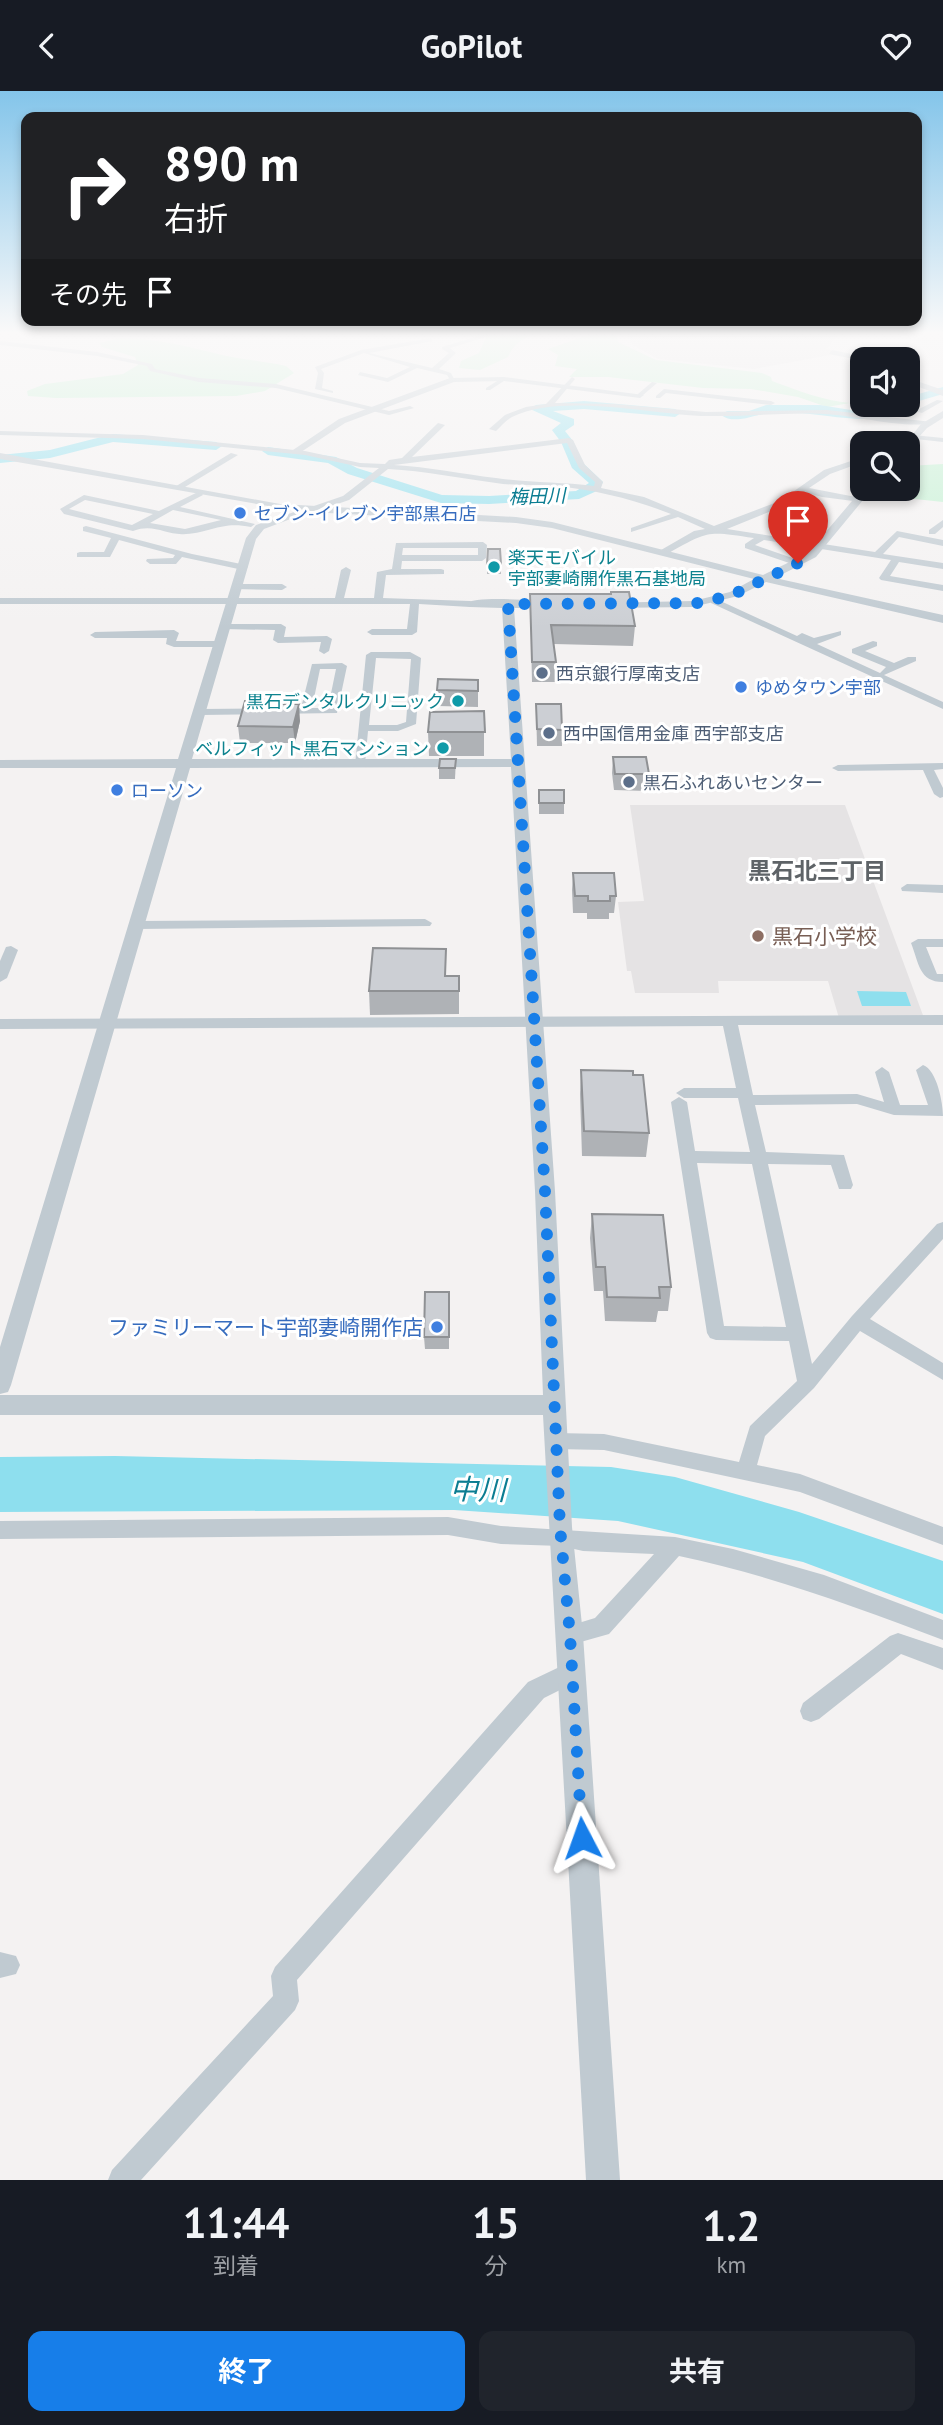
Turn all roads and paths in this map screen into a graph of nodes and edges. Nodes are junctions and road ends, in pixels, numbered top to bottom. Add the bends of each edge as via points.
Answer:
1 (322, 432) edge
2 (433, 432) edge
3 (0, 433) edge
4 (943, 439) edge
5 (920, 443) edge
6 (295, 452) junction
7 (234, 455) dead end
8 (0, 456) edge
9 (405, 460) junction
10 (850, 464) edge
11 (385, 466) junction
12 (177, 488) junction
13 (594, 488) junction
14 (804, 489) junction
15 (200, 492) junction
16 (850, 499) edge
17 (857, 501) edge
18 (173, 508) junction
19 (314, 509) junction
20 (162, 514) junction
21 (677, 515) junction
22 (232, 520) junction
23 (943, 523) edge
24 (144, 524) junction
25 (251, 524) dead end
26 (915, 528) dead end
27 (86, 529) dead end
28 (713, 529) junction
29 (634, 530) dead end
30 (932, 532) junction
31 (943, 534) edge
32 (117, 537) junction
33 (762, 537) junction
34 (943, 543) edge
35 (821, 546) junction
36 (664, 552) junction
37 (180, 554) junction
38 (80, 555) dead end
39 (877, 555) junction
40 (397, 558) junction
41 (897, 558) junction
42 (150, 561) dead end
43 (220, 561) junction
44 (798, 563) junction
45 (943, 566) edge
46 (243, 567) junction
47 (346, 569) dead end
48 (396, 572) junction
49 (441, 572) dead end
50 (215, 574) dead end
51 (766, 579) junction
52 (237, 587) junction
53 (282, 587) dead end
54 (943, 589) edge
55 (0, 601) edge
56 (233, 601) junction
57 (339, 601) junction
58 (378, 601) junction
59 (415, 601) junction
60 (714, 601) junction
61 (470, 604) joint
62 (508, 604) junction
63 (565, 605) edge
64 (593, 605) edge
65 (943, 619) edge
66 (755, 620) junction
67 (226, 627) junction
68 (372, 632) dead end
69 (838, 633) dead end
70 (95, 635) dead end
71 (873, 643) dead end
72 (220, 644) junction
73 (324, 651) dead end
74 (912, 659) dead end
75 (894, 667) junction
76 (876, 675) junction
77 (943, 706) edge
78 (306, 711) junction
79 (201, 712) junction
80 (363, 728) junction
81 (359, 763) junction
82 (517, 763) junction
83 (0, 764) edge
84 (184, 764) junction
85 (927, 766) junction
86 (943, 766) edge
87 (838, 768) dead end
88 (940, 794) dead end
89 (907, 888) dead end
90 (943, 889) edge
91 (425, 923) dead end
92 (137, 925) junction
93 (943, 943) edge
94 (11, 950) dead end
95 (0, 978) edge
96 (943, 978) edge
97 (943, 1020) edge
98 (535, 1023) junction
99 (730, 1023) junction
100 (0, 1024) edge
101 (108, 1024) junction
102 (923, 1070) dead end
103 (882, 1072) dead end
104 (747, 1096) junction
105 (894, 1110) junction
106 (941, 1111) edge
107 (688, 1157) junction
108 (758, 1157) junction
109 (845, 1185) dead end
110 (943, 1228) edge
111 (858, 1321) junction
112 (796, 1334) junction
113 (943, 1372) edge
114 (807, 1383) junction
115 (0, 1385) edge
116 (0, 1405) edge
117 (554, 1405) junction
118 (556, 1444) junction
119 (746, 1471) junction
120 (0, 1530) edge
121 (561, 1532) junction
122 (943, 1536) edge
123 (674, 1546) junction
124 (943, 1630) edge
125 (570, 1635) junction
126 (943, 1659) edge
127 (572, 1672) junction
128 (811, 1711) dead end
129 (122, 2180) edge
130 (603, 2180) edge

1 - 6 street
2 - 9 street
3 - 6 street via 143,437
4 - 5 street
6 - 11 street
7 - 12 street
8 - 12 street
9 - 11 street
9 - 13 street via 566,441 599,482
10 - 14 street via 827,472
11 - 13 street
11 - 19 street via 346,498
12 - 15 street
13 - 21 street via 641,499
14 - 16 street
14 - 28 street via 771,508
15 - 18 street
15 - 19 street
17 - 35 street
18 - 20 street
18 - 22 street
19 - 36 street via 539,523
19 - 46 street via 255,531
20 - 24 street
20 - 24 street via 84,497 64,509 127,528
21 - 28 street
21 - 29 street
22 - 24 street via 185,532
22 - 25 street
23 - 30 street
26 - 30 street
27 - 32 street
28 - 33 street
28 - 36 street
30 - 31 street
32 - 37 street
32 - 38 street via 107,555
33 - 35 street
33 - 44 street via 748,546
34 - 39 street via 897,534
35 - 39 street
35 - 44 street
36 - 51 street
37 - 42 street via 176,561
37 - 43 street
39 - 41 street
40 - 40 street via 482,558 482,545 399,545
40 - 48 street
41 - 45 street
41 - 54 street via 884,578
43 - 46 street
43 - 50 street
44 - 51 street
46 - 52 street
47 - 57 street
48 - 49 street
48 - 58 street via 383,572
51 - 60 street
51 - 65 street
52 - 53 street
52 - 56 street
55 - 56 street
56 - 57 street
56 - 67 street
57 - 58 street
58 - 59 street
59 - 61 street
59 - 68 street via 412,632
60 - 64 street
60 - 66 street
61 - 62 street
62 - 63 street
62 - 82 street
66 - 69 street via 761,618 814,642
66 - 76 street
67 - 72 street
67 - 73 street via 281,627 278,640 327,639
70 - 72 street via 174,631 170,642 174,644
71 - 75 street via 856,651
72 - 79 street
74 - 75 street
75 - 76 street
76 - 77 street
78 - 78 street via 316,666 342,666 333,711
78 - 79 street
79 - 84 street
80 - 80 street via 411,724 416,658 371,655
80 - 81 street
81 - 82 street
81 - 84 street
82 - 98 street
83 - 84 street
84 - 92 street
85 - 86 street
85 - 87 street
85 - 88 street
89 - 90 street
91 - 92 street
92 - 101 street
93 - 96 street via 918,943 932,978
94 - 95 street
97 - 99 street
98 - 99 street
98 - 101 street
98 - 117 street
99 - 104 street
100 - 101 street
101 - 115 street
102 - 106 street
103 - 105 street
104 - 105 street via 857,1099
104 - 107 street via 681,1097
104 - 108 street
105 - 106 street
107 - 108 street
107 - 112 street via 716,1333
108 - 109 street via 838,1159
108 - 112 street
110 - 111 street
111 - 113 street
111 - 114 street
112 - 114 street
114 - 119 street via 757,1432
116 - 117 street
117 - 118 street
118 - 119 street via 604,1442
118 - 121 street
119 - 122 street via 800,1483
120 - 121 street via 448,1526 501,1535
121 - 123 street via 583,1542
121 - 125 street
123 - 124 street via 781,1571
123 - 125 street via 601,1627
125 - 127 street
126 - 128 street via 898,1643
127 - 129 street via 536,1690 284,1976 286,2001
127 - 130 street

